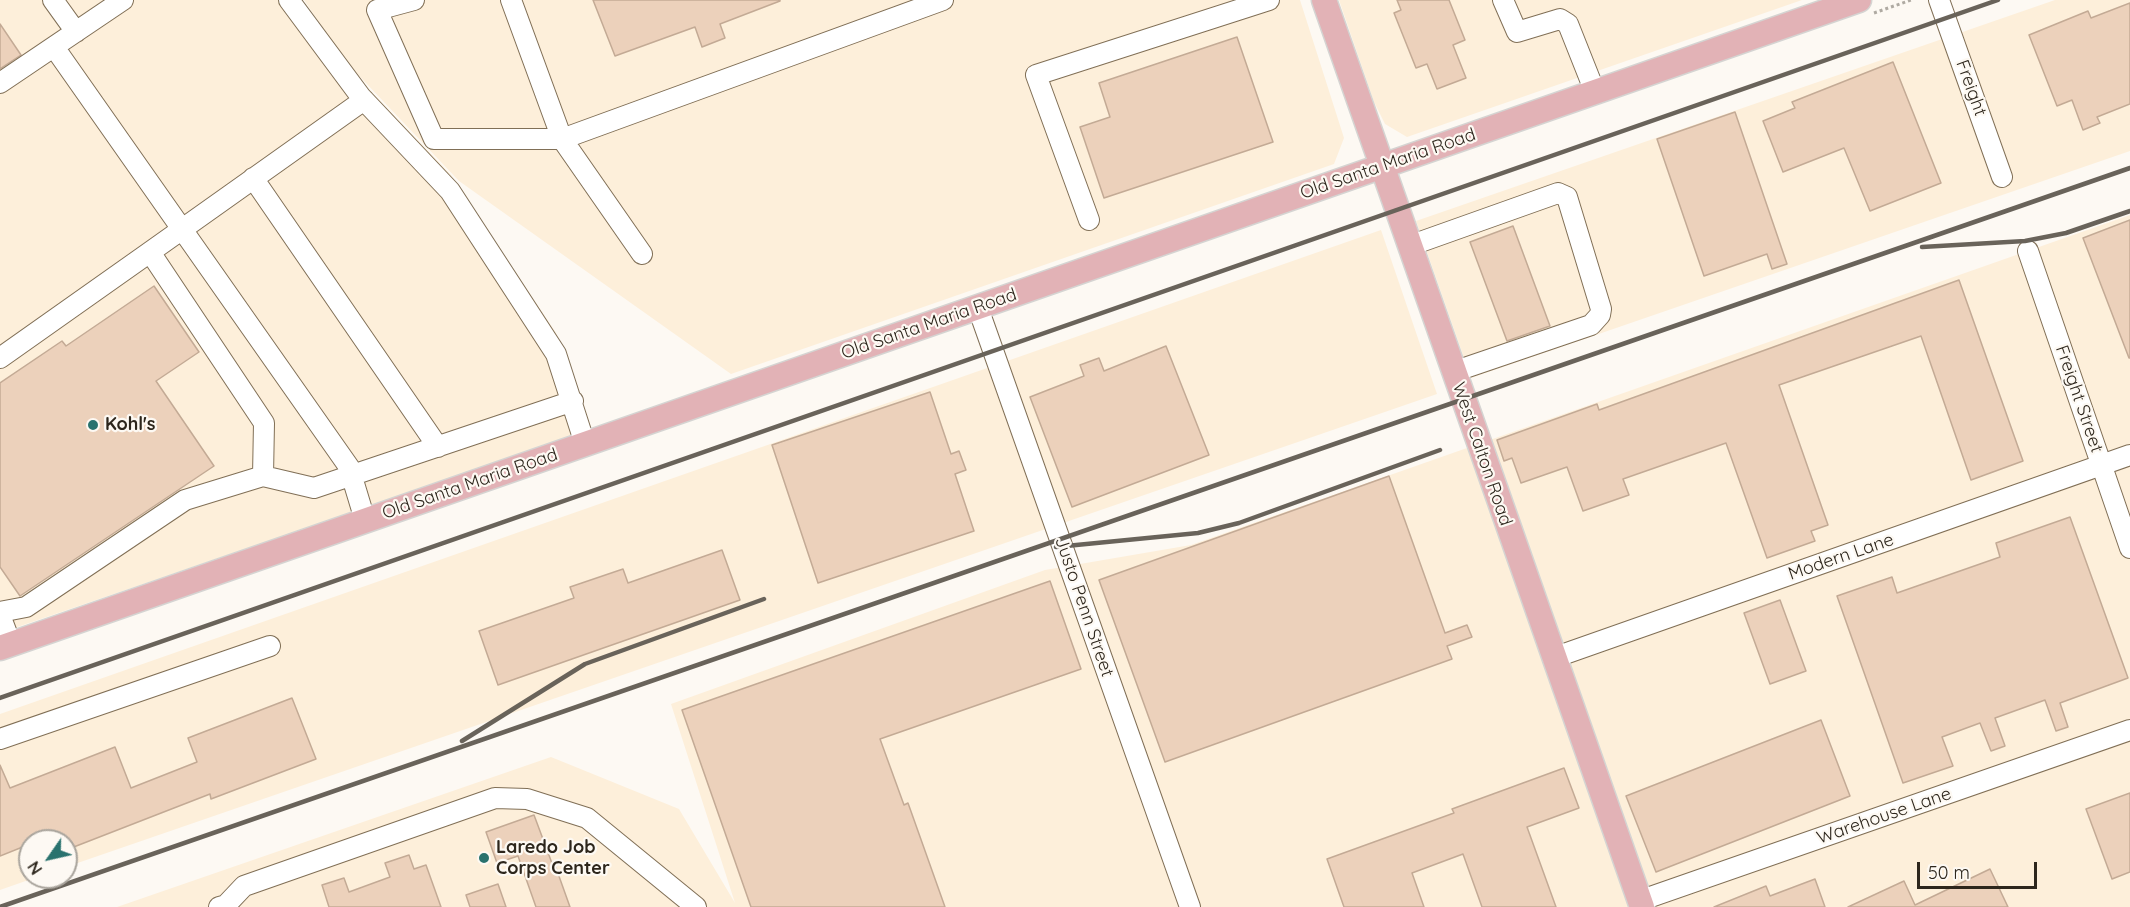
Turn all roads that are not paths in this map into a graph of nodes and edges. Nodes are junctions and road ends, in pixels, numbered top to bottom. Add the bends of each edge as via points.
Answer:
1 (52, 0) edge
2 (123, 0) edge
3 (289, 0) edge
4 (414, 0) edge
5 (511, 0) edge
6 (943, 0) edge
7 (1269, 0) edge
8 (1324, 0) edge
9 (1503, 0) edge
10 (1858, 0) edge
11 (1939, 0) edge
12 (76, 32) junction
13 (54, 47) junction
14 (0, 84) edge
15 (1595, 92) junction
16 (364, 100) junction
17 (562, 139) junction
18 (1381, 167) junction
19 (2002, 177) dead end
20 (254, 178) junction
21 (1089, 220) dead end
22 (181, 229) junction
23 (1408, 246) junction
24 (2028, 250) dead end
25 (150, 252) junction
26 (642, 254) dead end
27 (978, 308) junction
28 (0, 358) edge
29 (1453, 372) junction
30 (573, 401) junction
31 (585, 444) junction
32 (438, 447) junction
33 (2130, 455) edge
34 (2102, 465) junction
35 (263, 476) junction
36 (352, 477) junction
37 (365, 520) junction
38 (2130, 548) edge
39 (0, 613) edge
40 (6, 646) edge
41 (270, 646) dead end
42 (1553, 658) junction
43 (2130, 730) edge
44 (0, 739) edge
45 (1640, 904) edge
46 (219, 907) edge
47 (696, 907) edge
48 (1190, 907) edge

1 - 12 street
2 - 12 street
3 - 16 street
4 - 17 street via 377,10 434,139
5 - 17 street
6 - 17 street
7 - 21 street via 1036,75
8 - 18 main road, West Calton Road
9 - 15 street via 1517,32 1560,19 1568,24
10 - 15 main road, Old Santa Maria Road
11 - 19 street, Freight
12 - 13 street
13 - 14 street
13 - 22 street
15 - 18 main road, Old Santa Maria Road
16 - 20 street
16 - 30 street via 450,191 556,354
17 - 26 street
18 - 23 main road, West Calton Road
18 - 27 main road, Old Santa Maria Road
20 - 22 street
20 - 32 street
22 - 25 street
22 - 36 street via 349,467
23 - 29 main road, West Calton Road
23 - 29 street via 1558,193 1567,197 1600,315 1591,325
24 - 34 street, Freight Street
25 - 28 street
25 - 35 street via 264,423
27 - 31 main road, Old Santa Maria Road
27 - 48 street, Justo Penn Street
29 - 42 main road, West Calton Road
30 - 31 street
30 - 32 street
31 - 37 main road, Old Santa Maria Road
32 - 36 street
33 - 34 street, Modern Lane
34 - 38 street, Freight Street
34 - 42 street, Modern Lane
35 - 36 street via 314,488
35 - 39 street via 185,500 26,607
36 - 37 street
37 - 40 main road, Old Santa Maria Road
39 - 40 street
41 - 44 street
42 - 45 main road, West Calton Road
43 - 45 street, Warehouse Lane
46 - 47 street via 244,886 495,798 527,799 587,818

